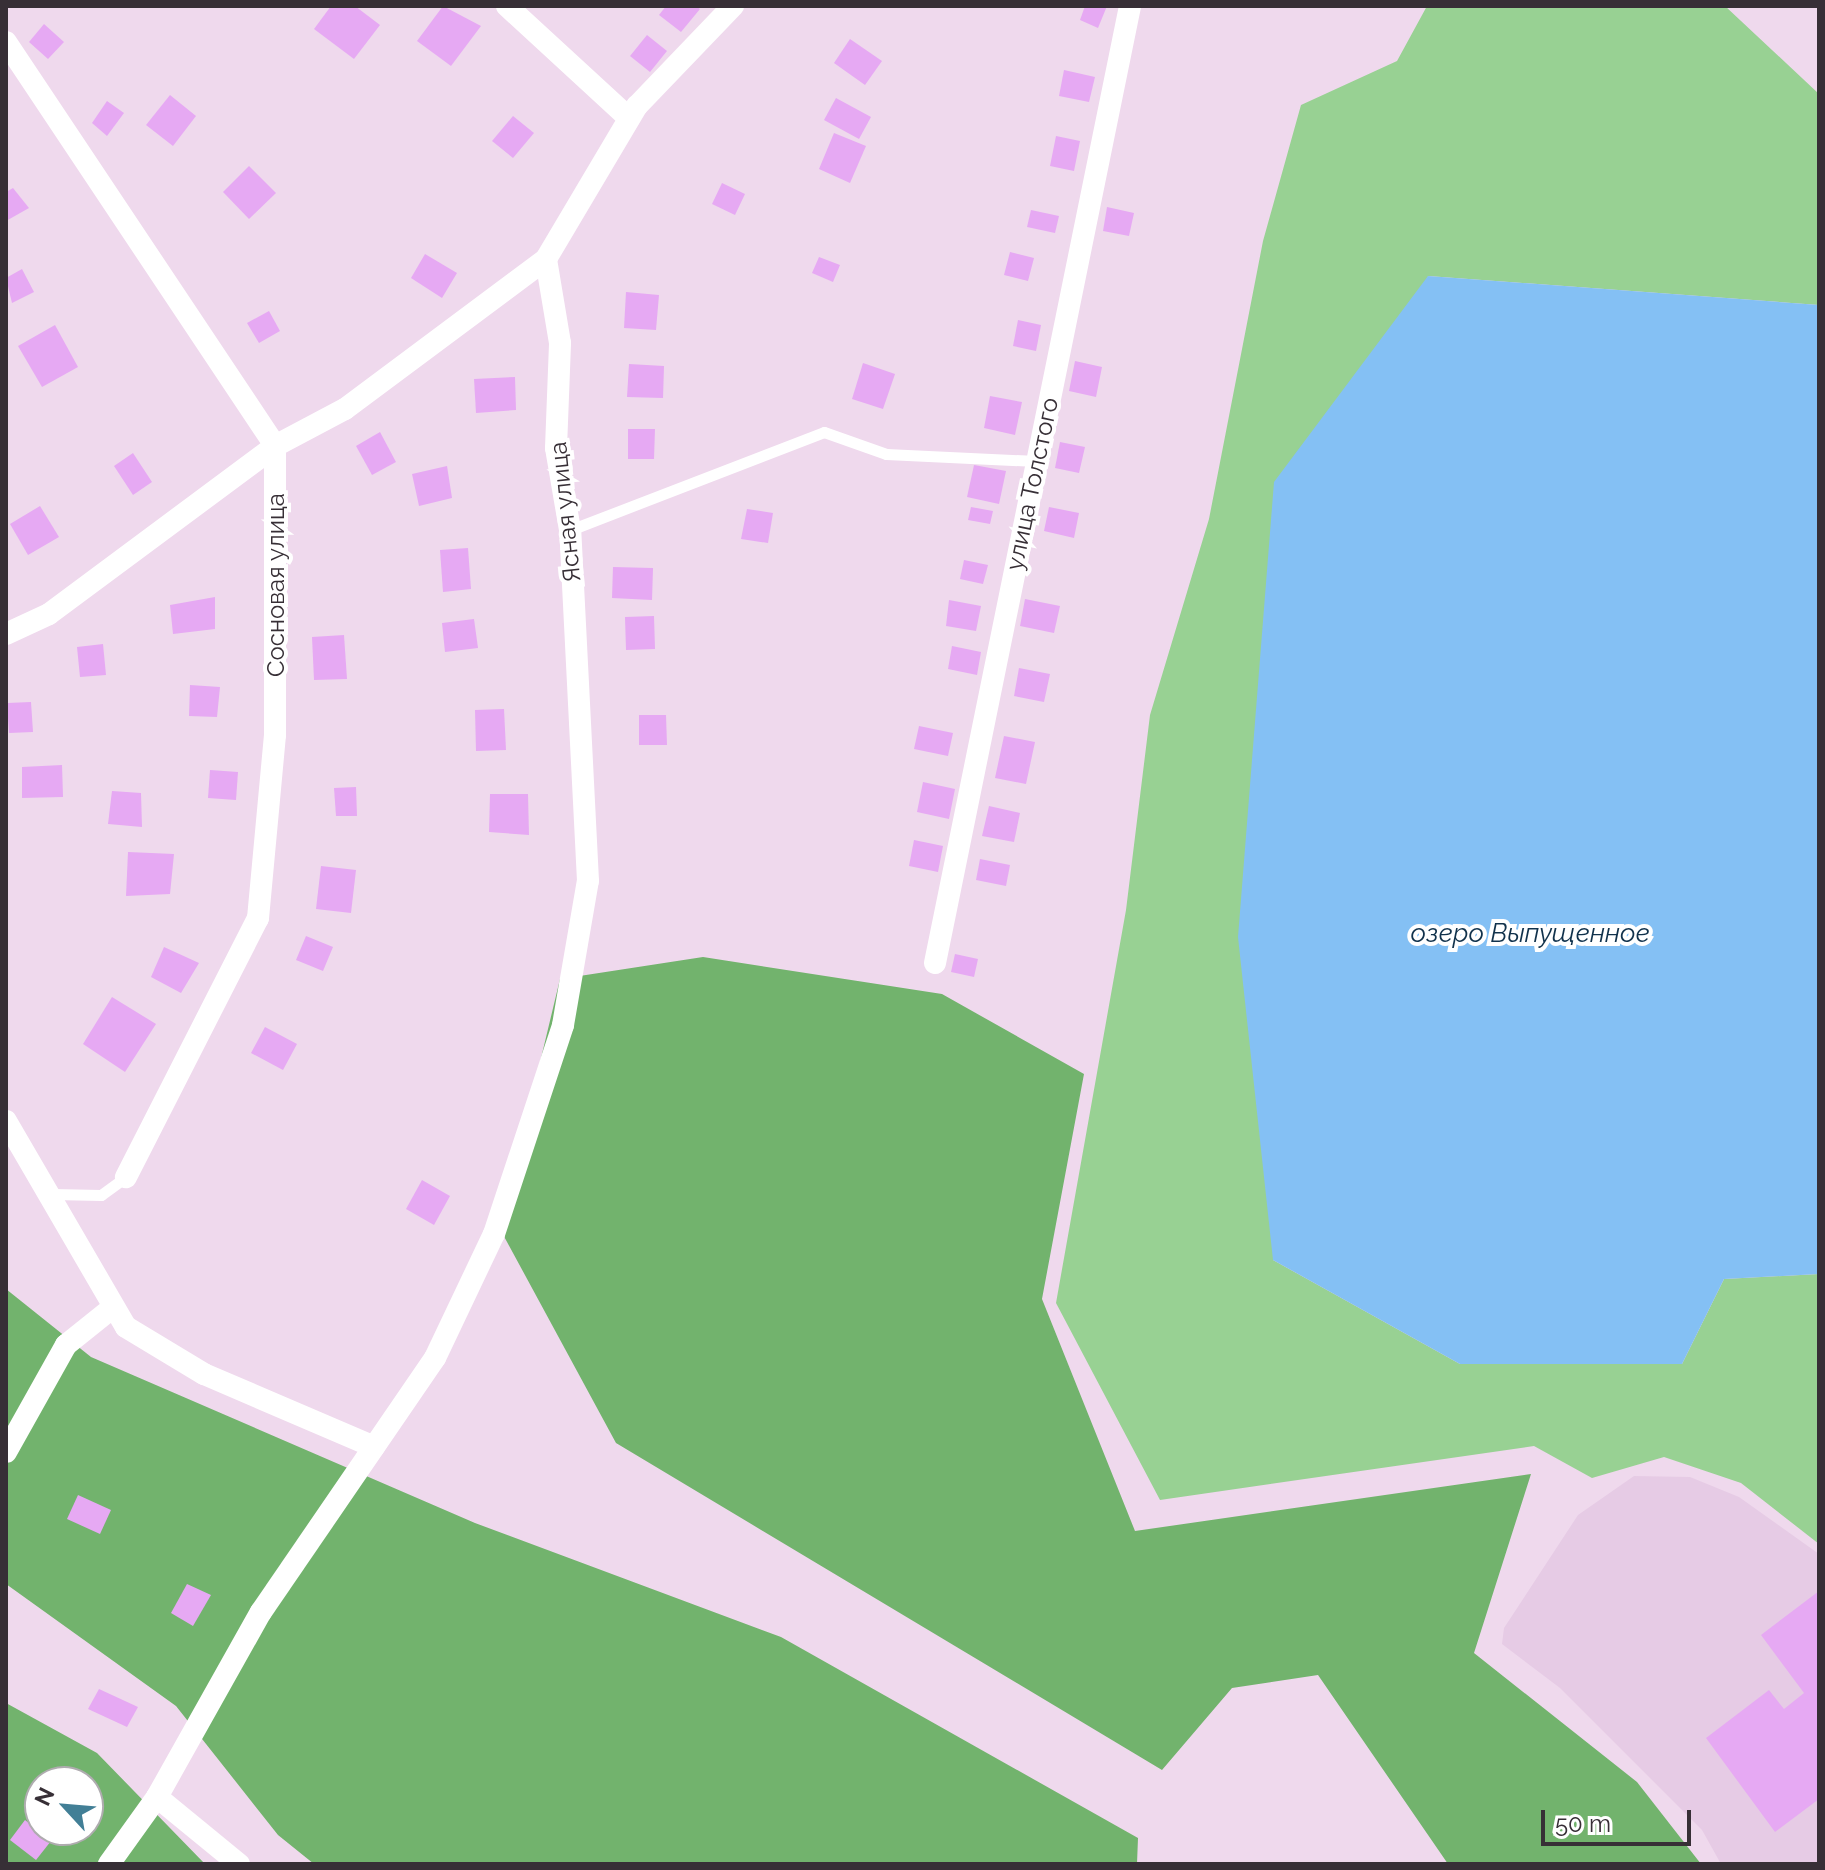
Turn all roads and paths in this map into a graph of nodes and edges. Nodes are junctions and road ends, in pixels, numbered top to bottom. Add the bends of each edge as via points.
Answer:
1 (507, 6) edge
2 (733, 6) edge
3 (1130, 6) edge
4 (6, 42) edge
5 (629, 118) junction
6 (546, 259) junction
7 (275, 446) junction
8 (1037, 461) junction
9 (570, 530) junction
10 (6, 634) edge
11 (935, 963) dead end
12 (6, 1121) edge
13 (126, 1177) joint
14 (52, 1194) junction
15 (111, 1309) junction
16 (374, 1447) junction
17 (6, 1452) edge
18 (157, 1797) junction
19 (109, 1864) edge
20 (239, 1864) edge

1 - 5 street
2 - 5 street
3 - 8 street, улица Толстого
4 - 7 street
5 - 6 street
6 - 7 street via 345,409
6 - 9 street, Ясная улица via 560,343 556,448
7 - 10 street via 49,614
7 - 13 street, Сосновая улица via 275,735 258,918
8 - 9 lane via 886,454 824,432
8 - 11 street, улица Толстого
9 - 16 street, Ясная улица via 588,881 563,1025 494,1234 435,1358
12 - 14 street
13 - 14 lane via 101,1195
14 - 15 street
15 - 16 street via 177,1360
15 - 17 street via 66,1345
16 - 18 street, Ясная улица via 261,1612
18 - 19 street, Ясная улица
18 - 20 street

